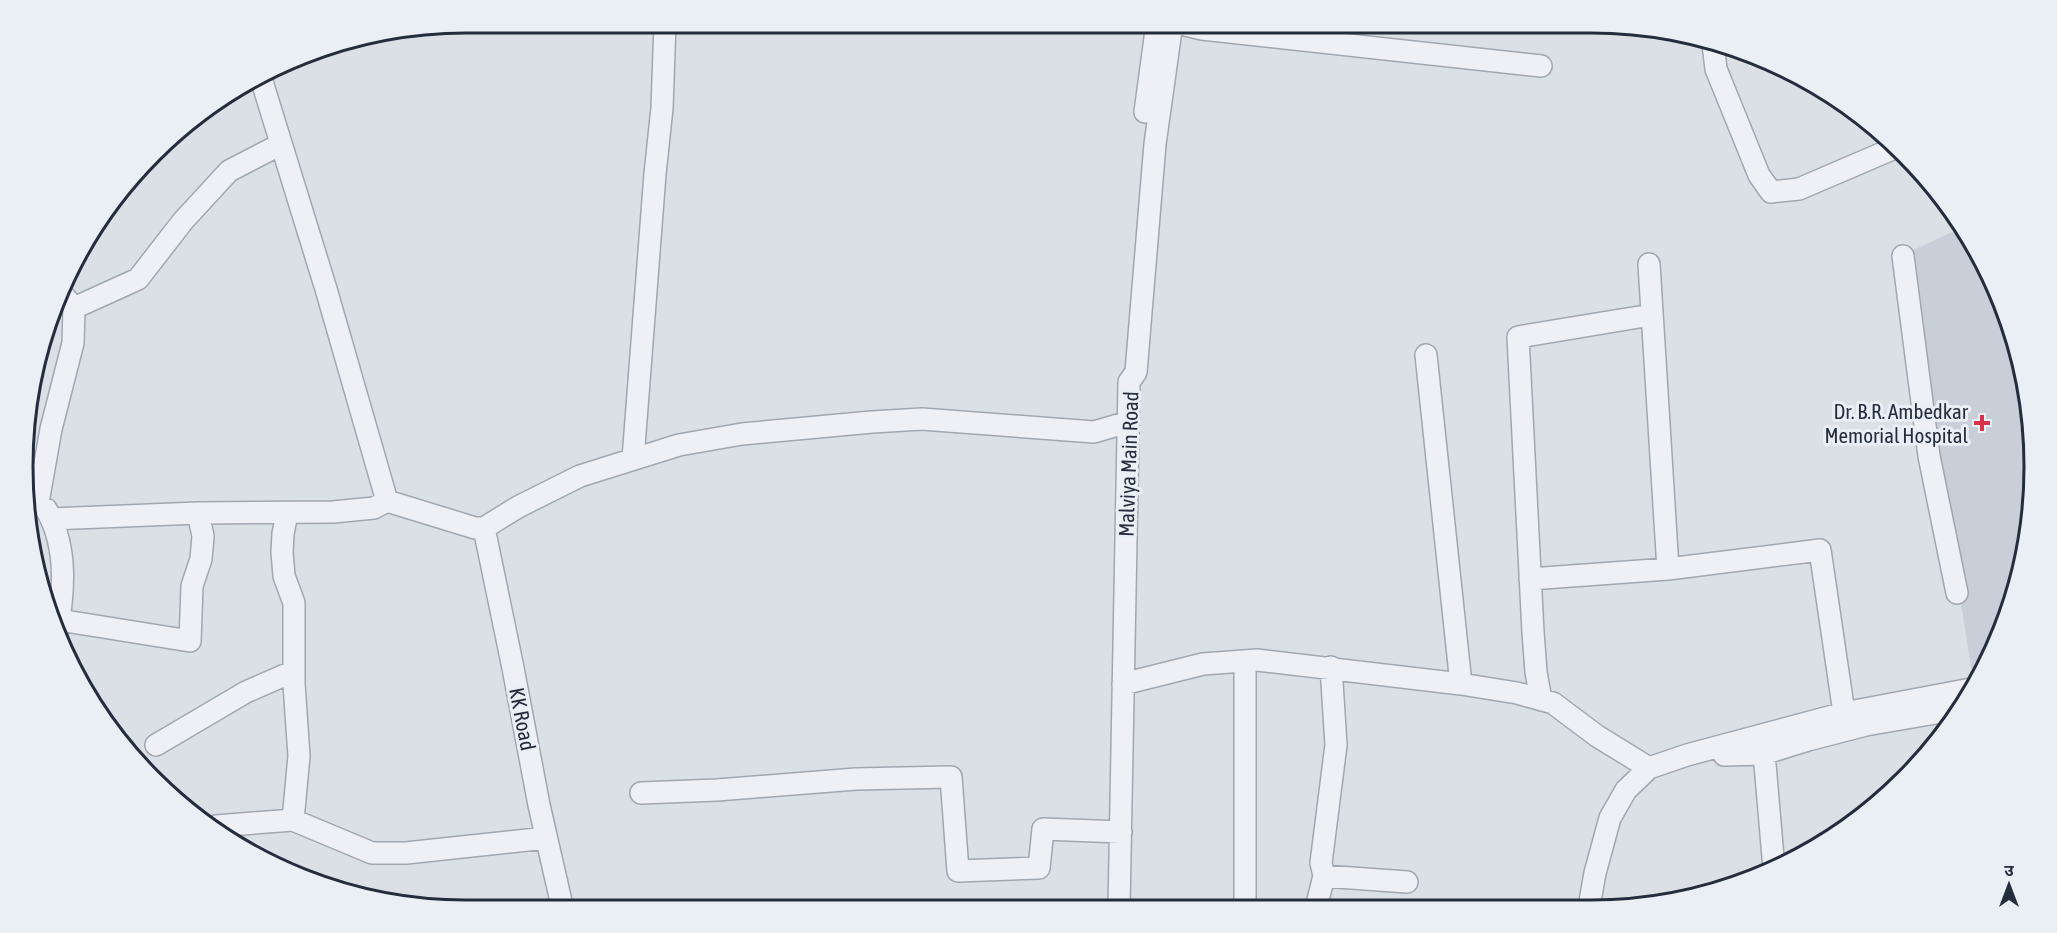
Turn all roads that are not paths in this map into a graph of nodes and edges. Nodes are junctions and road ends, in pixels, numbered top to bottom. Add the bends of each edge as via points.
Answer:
1 (665, 33) edge
2 (1156, 33) edge
3 (1170, 33) edge
4 (1239, 33) edge
5 (1714, 51) edge
6 (1541, 66) dead end
7 (263, 84) edge
8 (281, 144) junction
9 (1887, 151) edge
10 (1903, 256) dead end
11 (1649, 264) dead end
12 (1138, 266) junction
13 (68, 302) edge
14 (1652, 315) junction
15 (1426, 355) dead end
16 (1128, 422) junction
17 (633, 459) junction
18 (34, 487) edge
19 (34, 490) edge
20 (387, 501) junction
21 (198, 513) junction
22 (287, 513) junction
23 (51, 519) junction
24 (484, 528) junction
25 (1668, 569) junction
26 (1530, 579) junction
27 (1957, 593) dead end
28 (60, 616) edge
29 (64, 627) edge
30 (1245, 661) junction
31 (1331, 667) junction
32 (294, 671) junction
33 (1123, 684) junction
34 (1461, 684) junction
35 (1961, 691) edge
36 (1541, 700) junction
37 (1947, 712) edge
38 (1844, 713) junction
39 (156, 745) dead end
40 (1763, 745) junction
41 (1649, 768) junction
42 (641, 793) dead end
43 (292, 820) junction
44 (224, 825) edge
45 (1121, 832) junction
46 (546, 838) junction
47 (1773, 859) edge
48 (1324, 876) junction
49 (1407, 882) dead end
50 (560, 900) edge
51 (1119, 900) edge
52 (1245, 900) edge
53 (1318, 900) edge
54 (1590, 900) edge

1 - 17 street
2 - 12 street via 1142,135
3 - 12 street
4 - 6 street
5 - 9 street via 1716,69 1759,175 1771,192 1799,189
7 - 8 street
8 - 13 street via 229,171 138,279
8 - 20 street
10 - 27 street via 1929,456
11 - 14 street
12 - 16 street, Malviya Main Road via 1121,373 1129,382
13 - 18 street via 73,343
14 - 25 street
14 - 26 street via 1518,337
15 - 34 street
16 - 17 street via 1094,432 922,419 872,422 742,434 679,445
16 - 33 street, Malviya Main Road
17 - 24 street via 580,476
19 - 23 street
20 - 22 street via 374,508
20 - 24 street
21 - 22 street
21 - 23 street
21 - 29 street via 203,536 192,586 190,641
22 - 32 street via 282,552 294,603
23 - 28 street via 64,571
24 - 46 street, KK Road
25 - 26 street
25 - 38 street via 1820,550
26 - 36 street
30 - 31 street
30 - 33 street via 1203,664
30 - 52 street
31 - 34 street
31 - 48 street via 1336,745 1321,863
32 - 39 street via 246,692
32 - 43 street via 299,756
33 - 45 street, Malviya Main Road
34 - 36 street
35 - 38 street
36 - 41 street via 1553,703
37 - 40 street via 1866,725 1808,740
38 - 40 street
40 - 41 street via 1687,756
40 - 47 street
41 - 54 street via 1626,790 1610,818
42 - 45 street via 951,777 958,871 1039,868 1043,829
43 - 44 street
43 - 46 street via 372,853
45 - 51 street, Malviya Main Road
46 - 50 street, KK Road
48 - 49 street
48 - 53 street

